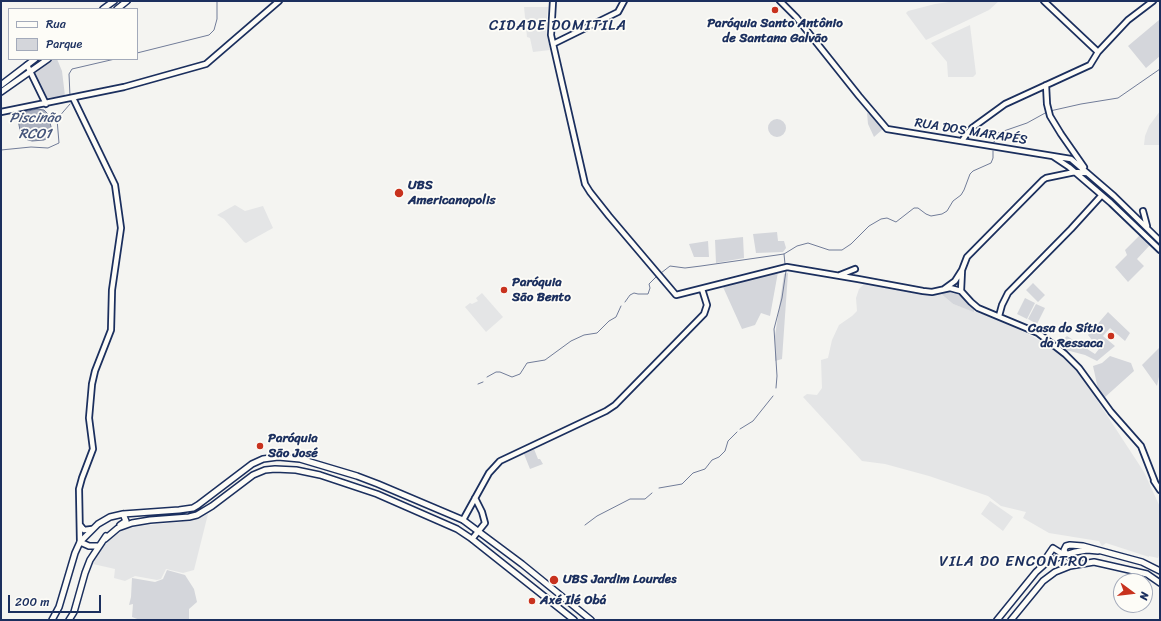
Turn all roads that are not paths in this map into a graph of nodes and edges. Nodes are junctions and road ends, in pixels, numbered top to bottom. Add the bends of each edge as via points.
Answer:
1 (114, 1) edge
2 (127, 1) edge
3 (279, 1) edge
4 (553, 1) edge
5 (624, 1) edge
6 (780, 1) edge
7 (1044, 1) edge
8 (1153, 1) edge
9 (105, 8) edge
10 (118, 8) edge
11 (552, 44) junction
12 (1098, 52) junction
13 (34, 60) edge
14 (47, 60) edge
15 (27, 65) junction
16 (31, 72) junction
17 (1, 84) edge
18 (1046, 86) junction
19 (1, 92) edge
20 (73, 98) junction
21 (46, 104) junction
22 (1, 112) edge
23 (962, 141) junction
24 (1053, 156) junction
25 (1065, 164) junction
26 (1075, 172) junction
27 (1064, 174) junction
28 (1089, 174) junction
29 (1101, 196) junction
30 (1143, 211) dead end
31 (1152, 232) junction
32 (1160, 241) edge
33 (1160, 250) edge
34 (856, 269) dead end
35 (962, 270) junction
36 (838, 276) junction
37 (702, 289) junction
38 (942, 290) junction
39 (961, 291) junction
40 (999, 316) junction
41 (1160, 490) edge
42 (475, 498) junction
43 (471, 505) junction
44 (479, 507) junction
45 (124, 514) junction
46 (463, 520) junction
47 (442, 522) junction
48 (80, 525) junction
49 (92, 528) junction
50 (478, 530) junction
51 (105, 538) junction
52 (472, 539) junction
53 (80, 542) junction
54 (98, 546) junction
55 (1098, 551) junction
56 (1065, 555) junction
57 (1077, 564) junction
58 (1160, 571) edge
59 (1036, 572) junction
60 (1160, 583) edge
61 (52, 620) edge
62 (69, 620) edge
63 (574, 620) edge
64 (591, 620) edge
65 (997, 620) edge
66 (1011, 620) edge

1 - 9 main road
2 - 10 main road
3 - 20 street via 206,64 124,88
4 - 11 street
5 - 11 street via 618,12
6 - 23 street, RUA DOS MARAPÉS via 798,19 886,129
7 - 12 street
8 - 12 street via 1128,20
11 - 37 street via 585,184 676,295
12 - 18 street via 1088,66
13 - 15 main road
14 - 16 main road
15 - 16 street
15 - 17 main road
16 - 19 main road
16 - 21 street
18 - 23 street via 1005,104 972,128
18 - 28 street via 1050,116
20 - 21 street
20 - 48 street via 114,180 121,228 112,290 111,330 92,384 89,418 93,449 80,485
21 - 22 street
23 - 24 street, RUA DOS MARAPÉS
24 - 25 street
24 - 28 street, RUA DOS MARAPÉS via 1071,159
25 - 26 street
25 - 27 street via 1067,171
26 - 27 street
26 - 28 street
26 - 29 street
27 - 35 street via 1046,178 971,252
28 - 31 street
29 - 33 street
29 - 40 street via 1008,293
30 - 31 street via 1146,224
31 - 32 street
34 - 36 street
35 - 38 street via 955,281
35 - 39 street
36 - 37 street via 787,267
36 - 38 street via 923,291
37 - 42 street via 707,305 704,314 615,405 500,461 489,473
38 - 39 street
39 - 40 street via 978,308
40 - 41 street via 1038,333 1079,368 1139,444
42 - 43 street
42 - 44 street
43 - 44 street
43 - 46 street
44 - 50 street via 485,523
45 - 46 main road via 193,508 252,464 278,457 300,459 357,476
45 - 49 main road via 110,517
45 - 51 main road via 125,522
46 - 47 main road via 455,526
46 - 50 main road
47 - 51 main road via 377,494 320,475 267,469 253,475 197,515 132,523 118,528
47 - 52 main road
48 - 49 street via 84,530
48 - 53 street
49 - 53 main road
50 - 52 street
50 - 64 main road
51 - 54 main road
52 - 63 main road
53 - 54 main road
53 - 61 main road via 72,560 59,607
54 - 62 main road via 87,567 74,612
55 - 56 main road
55 - 56 main road via 1070,545 1064,548
55 - 58 main road via 1142,562
56 - 57 main road
56 - 59 main road via 1049,562
56 - 59 main road via 1053,548
57 - 60 main road via 1094,562 1108,565 1147,574
57 - 66 main road via 1049,576
59 - 65 main road

